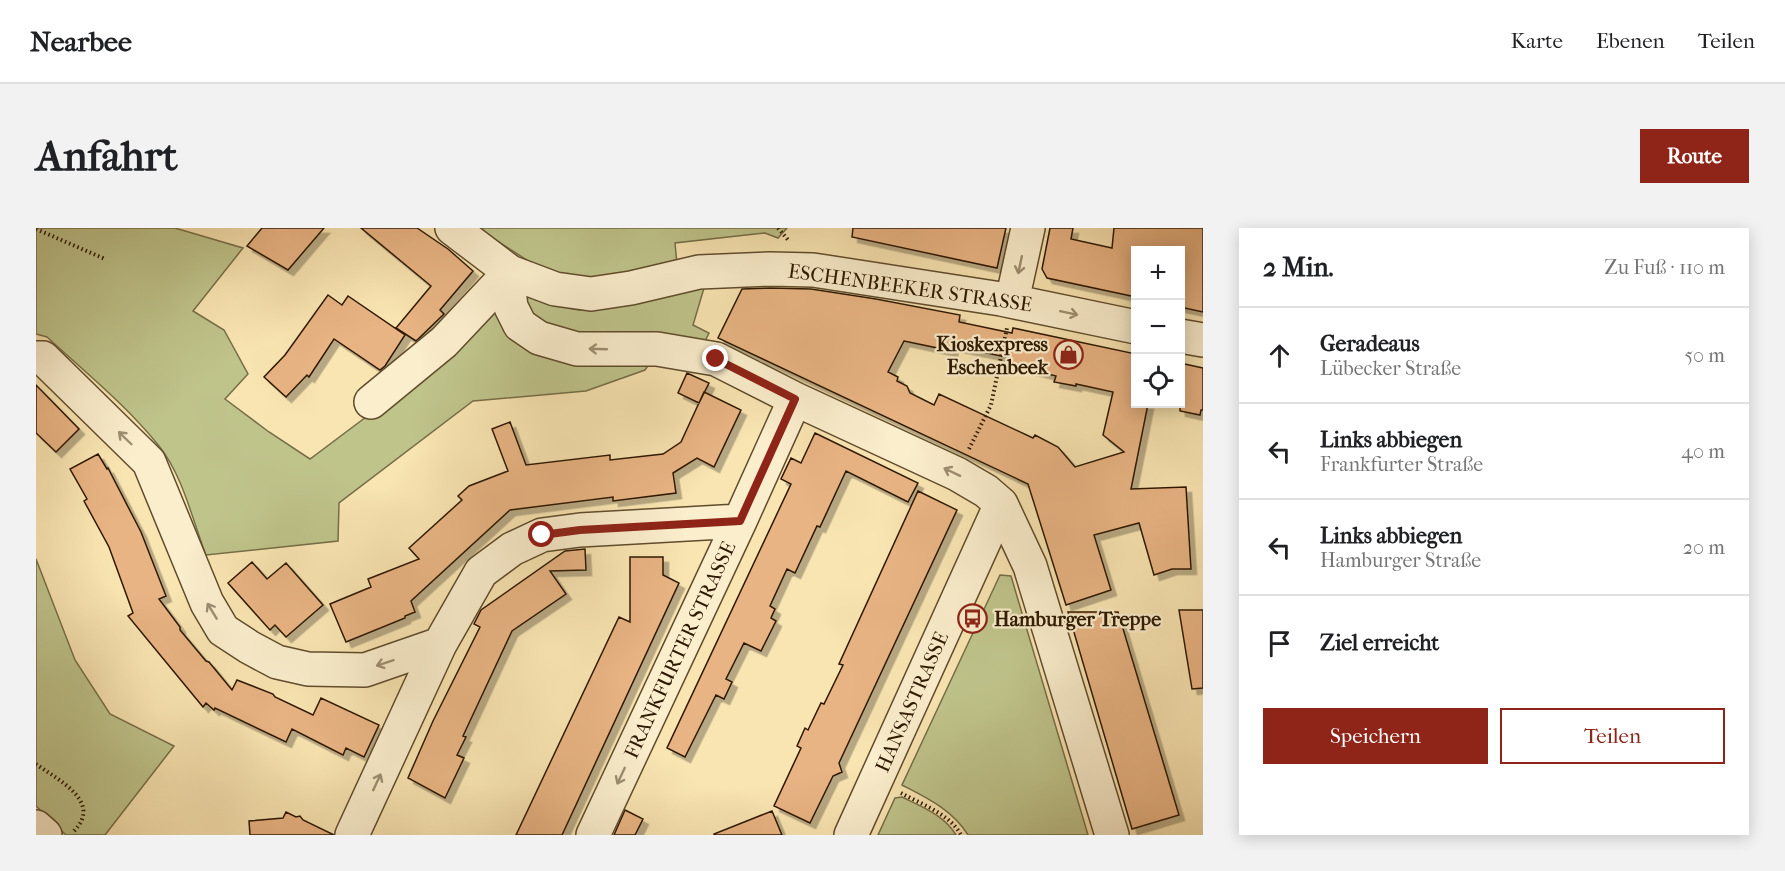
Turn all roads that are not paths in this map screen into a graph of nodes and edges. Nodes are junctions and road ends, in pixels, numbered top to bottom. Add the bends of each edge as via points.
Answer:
1 (452, 228) edge
2 (1028, 228) edge
3 (510, 272) junction
4 (1010, 314) junction
5 (1131, 326) edge
6 (1185, 337) edge
7 (1203, 340) edge
8 (36, 357) edge
9 (795, 399) junction
10 (371, 402) dead end
11 (1000, 504) junction
12 (740, 521) junction
13 (440, 644) junction
14 (36, 827) edge
15 (45, 835) edge
16 (352, 835) edge
17 (593, 835) edge
18 (851, 835) edge
19 (1112, 835) edge

1 - 3 street, ESCHENBEEKER STRASSE
2 -> 4 street
3 - 4 street, ESCHENBEEKER STRASSE via 555,289 591,294 699,272 813,270
9 -> 3 street via 716,359 657,349 577,349 539,338 520,325 511,307
3 - 10 street via 444,342
4 -> 5 street, ESCHENBEEKER STRASSE
6 - 7 street
13 -> 8 street via 365,670 308,669 277,662 223,630 207,603 149,462 43,358
11 -> 9 street via 957,474
9 - 12 street, FRANKFURTER STRASSE
11 - 18 street, HANSASTRASSE
11 - 19 street via 1030,566
12 - 13 street via 542,535 512,549 481,572
12 -> 17 street, FRANKFURTER STRASSE
16 -> 13 street
14 - 15 street

